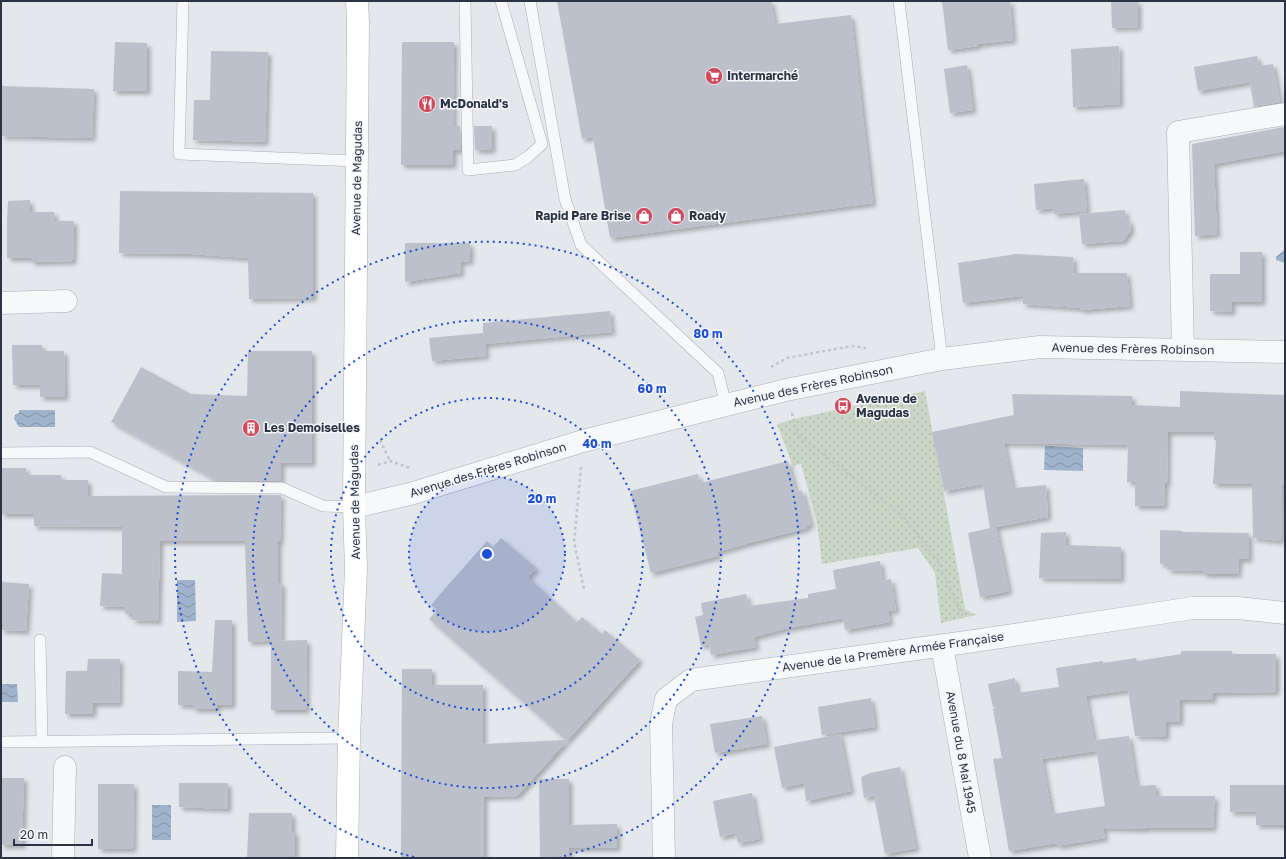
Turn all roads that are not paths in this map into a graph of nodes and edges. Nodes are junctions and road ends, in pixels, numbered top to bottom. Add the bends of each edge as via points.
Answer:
1 (183, 1) edge
2 (357, 1) edge
3 (465, 1) edge
4 (501, 1) edge
5 (530, 1) edge
6 (899, 1) edge
7 (1285, 114) edge
8 (357, 161) junction
9 (66, 301) dead end
10 (1, 303) edge
11 (1183, 350) junction
12 (1285, 352) edge
13 (942, 359) junction
14 (726, 405) junction
15 (1, 453) edge
16 (354, 508) junction
17 (1285, 613) edge
18 (40, 640) dead end
19 (942, 646) junction
20 (349, 738) junction
21 (42, 741) junction
22 (1, 742) edge
23 (65, 767) dead end
24 (63, 858) edge
25 (347, 858) edge
26 (664, 858) edge
27 (980, 858) edge

1 - 8 lane via 179,154
2 - 8 main road, Avenue de Magudas
3 - 4 lane via 468,170 515,166 542,144
5 - 14 lane via 565,199 581,245 718,373
6 - 13 lane
7 - 11 street via 1178,132
8 - 16 main road, Avenue de Magudas
9 - 10 street
11 - 12 street, Avenue des Frères Robinson
11 - 13 street, Avenue des Frères Robinson via 1040,347
13 - 14 street, Avenue des Frères Robinson via 786,390
14 - 16 street, Avenue des Frères Robinson via 583,441 410,494
15 - 16 lane via 90,452 166,487 282,488 323,506
16 - 20 main road, Avenue de Magudas via 356,568
17 - 19 street, Avenue de la Premère Armée Française via 1238,608 1193,608
18 - 21 lane
19 - 26 street, Avenue de la Premère Armée Française via 692,680 666,699 661,724
19 - 27 street, Avenue du 8 Mai 1945
20 - 21 lane
20 - 25 main road, Avenue de Magudas
21 - 22 lane
23 - 24 street

